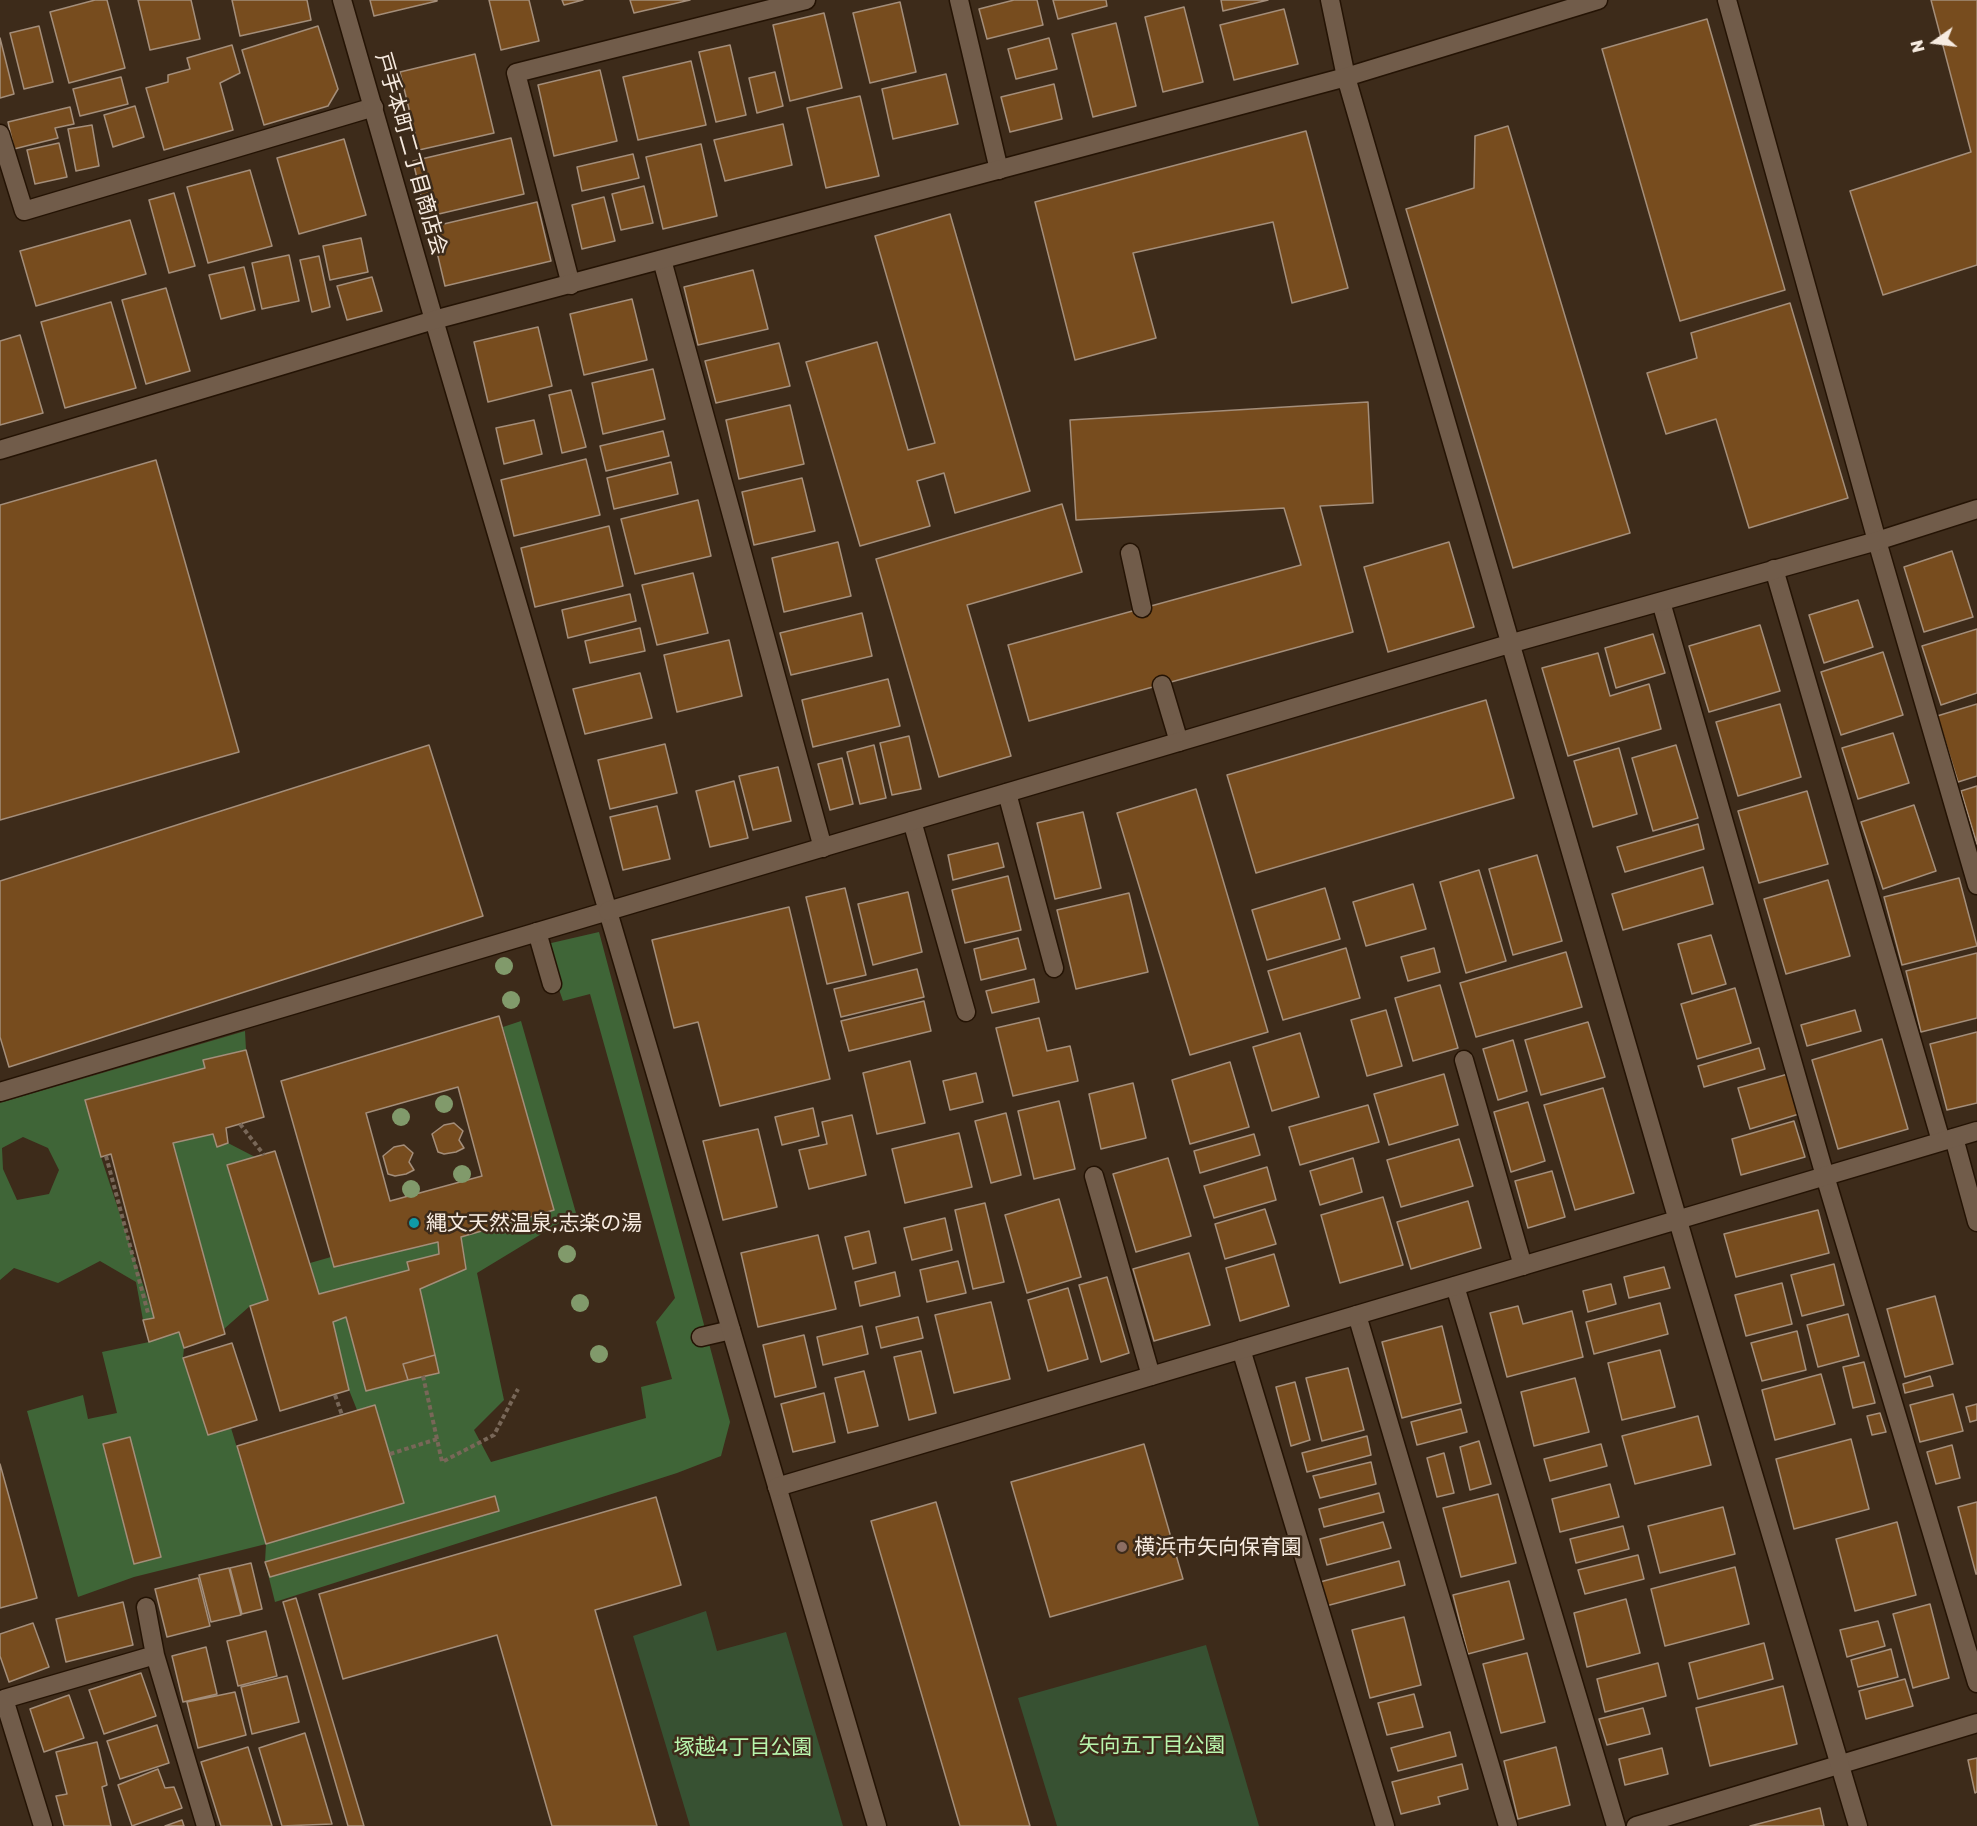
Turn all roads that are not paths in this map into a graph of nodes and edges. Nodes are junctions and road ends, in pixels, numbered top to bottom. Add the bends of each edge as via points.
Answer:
1 (342, 0) edge
2 (806, 0) edge
3 (959, 0) edge
4 (1330, 0) edge
5 (1598, 0) edge
6 (1727, 0) edge
7 (1346, 77) junction
8 (374, 107) junction
9 (0, 134) edge
10 (999, 170) junction
11 (662, 260) junction
12 (571, 285) junction
13 (434, 320) junction
14 (0, 450) edge
15 (1977, 509) edge
16 (1877, 541) junction
17 (1130, 553) dead end
18 (1774, 569) junction
19 (1661, 603) junction
20 (1142, 608) dead end
21 (1509, 644) junction
22 (1162, 685) dead end
23 (1179, 742) junction
24 (1006, 793) junction
25 (912, 821) junction
26 (823, 848) junction
27 (1977, 885) edge
28 (608, 911) junction
29 (537, 932) junction
30 (1054, 968) dead end
31 (552, 984) dead end
32 (966, 1012) dead end
33 (1464, 1060) dead end
34 (0, 1092) edge
35 (1977, 1131) edge
36 (1948, 1139) junction
37 (1094, 1176) dead end
38 (1825, 1176) junction
39 (1677, 1219) junction
40 (1977, 1222) edge
41 (1523, 1266) junction
42 (1455, 1286) junction
43 (1357, 1315) junction
44 (731, 1330) junction
45 (701, 1337) dead end
46 (1241, 1349) junction
47 (1151, 1376) junction
48 (777, 1486) junction
49 (146, 1607) dead end
50 (154, 1655) junction
51 (1977, 1683) edge
52 (1977, 1723) edge
53 (1841, 1764) junction
54 (44, 1826) edge
55 (206, 1826) edge
56 (877, 1826) edge
57 (1384, 1826) edge
58 (1508, 1826) edge
59 (1616, 1826) edge
60 (1636, 1826) edge
61 (1858, 1826) edge

1 - 8 street, 戸手本町二丁目商店会
2 - 12 street via 516,72
3 - 10 street
4 - 7 street
5 - 7 street
6 - 16 street
7 - 10 street
7 - 21 street
8 - 9 street via 24,211
8 - 13 street, 戸手本町二丁目商店会
10 - 11 street
11 - 12 street
11 - 26 street
12 - 13 street
13 - 14 street
13 - 28 street, 戸手本町二丁目商店会
15 - 16 street
16 - 18 street
16 - 27 street
17 - 20 street
18 - 19 street
18 - 36 street
19 - 21 street
19 - 38 street
21 - 23 street
21 - 39 street
22 - 23 street
23 - 24 street
24 - 25 street
24 - 30 street
25 - 26 street
25 - 32 street
26 - 28 street
28 - 29 street
28 - 44 street, 戸手本町二丁目商店会
29 - 31 street
29 - 34 street
33 - 41 street
35 - 36 street
36 - 38 street
36 - 40 street
37 - 47 street
38 - 39 street
38 - 51 street
39 - 41 street
39 - 53 street
41 - 42 street
42 - 43 street
42 - 59 street
43 - 46 street
43 - 58 street
44 - 45 street
44 - 48 street, 戸手本町二丁目商店会
46 - 47 street
46 - 57 street
47 - 48 street
48 - 56 street, 戸手本町二丁目商店会
49 - 50 street
50 - 54 street via 4,1699
50 - 55 street
52 - 53 street
53 - 60 street
53 - 61 street

